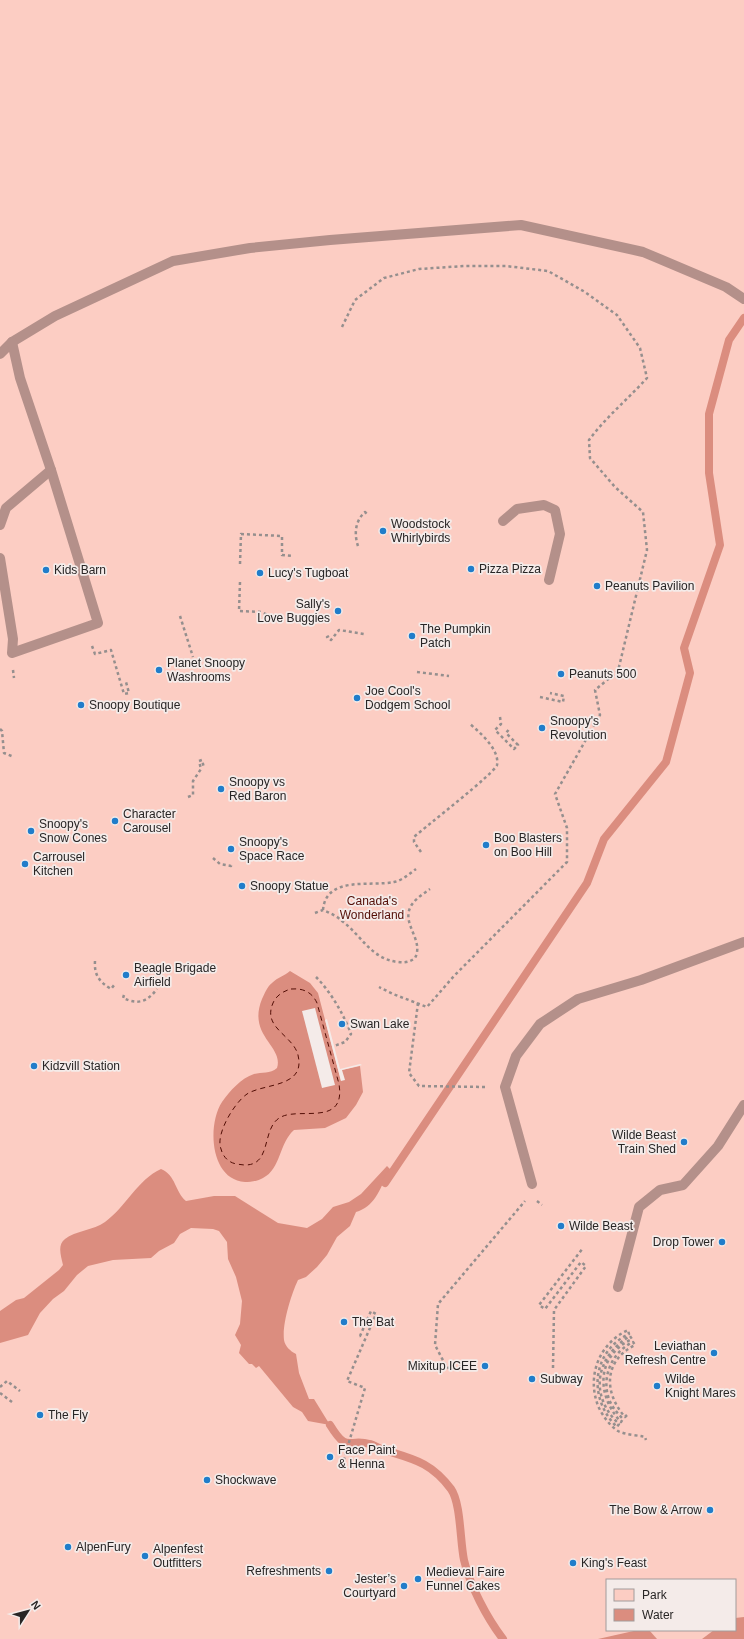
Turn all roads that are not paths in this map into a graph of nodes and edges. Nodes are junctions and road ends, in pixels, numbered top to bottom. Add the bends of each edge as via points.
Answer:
1 (744, 299) edge
2 (12, 342) junction
3 (0, 354) edge
4 (51, 470) junction
5 (503, 521) dead end
6 (0, 525) edge
7 (0, 558) edge
8 (549, 580) dead end
9 (744, 942) edge
10 (744, 1105) edge
11 (532, 1184) dead end
12 (618, 1287) dead end

1 - 2 lane via 726,287 643,252 521,225 250,248 173,261 55,316
2 - 3 lane
2 - 4 lane via 20,378
4 - 6 lane via 6,508
4 - 7 lane via 98,623 12,654 13,639
5 - 8 lane via 517,510 544,505 555,510 560,534
9 - 11 lane via 641,980 578,999 540,1024 516,1056 505,1087
10 - 12 lane via 718,1146 683,1185 660,1190 639,1207

